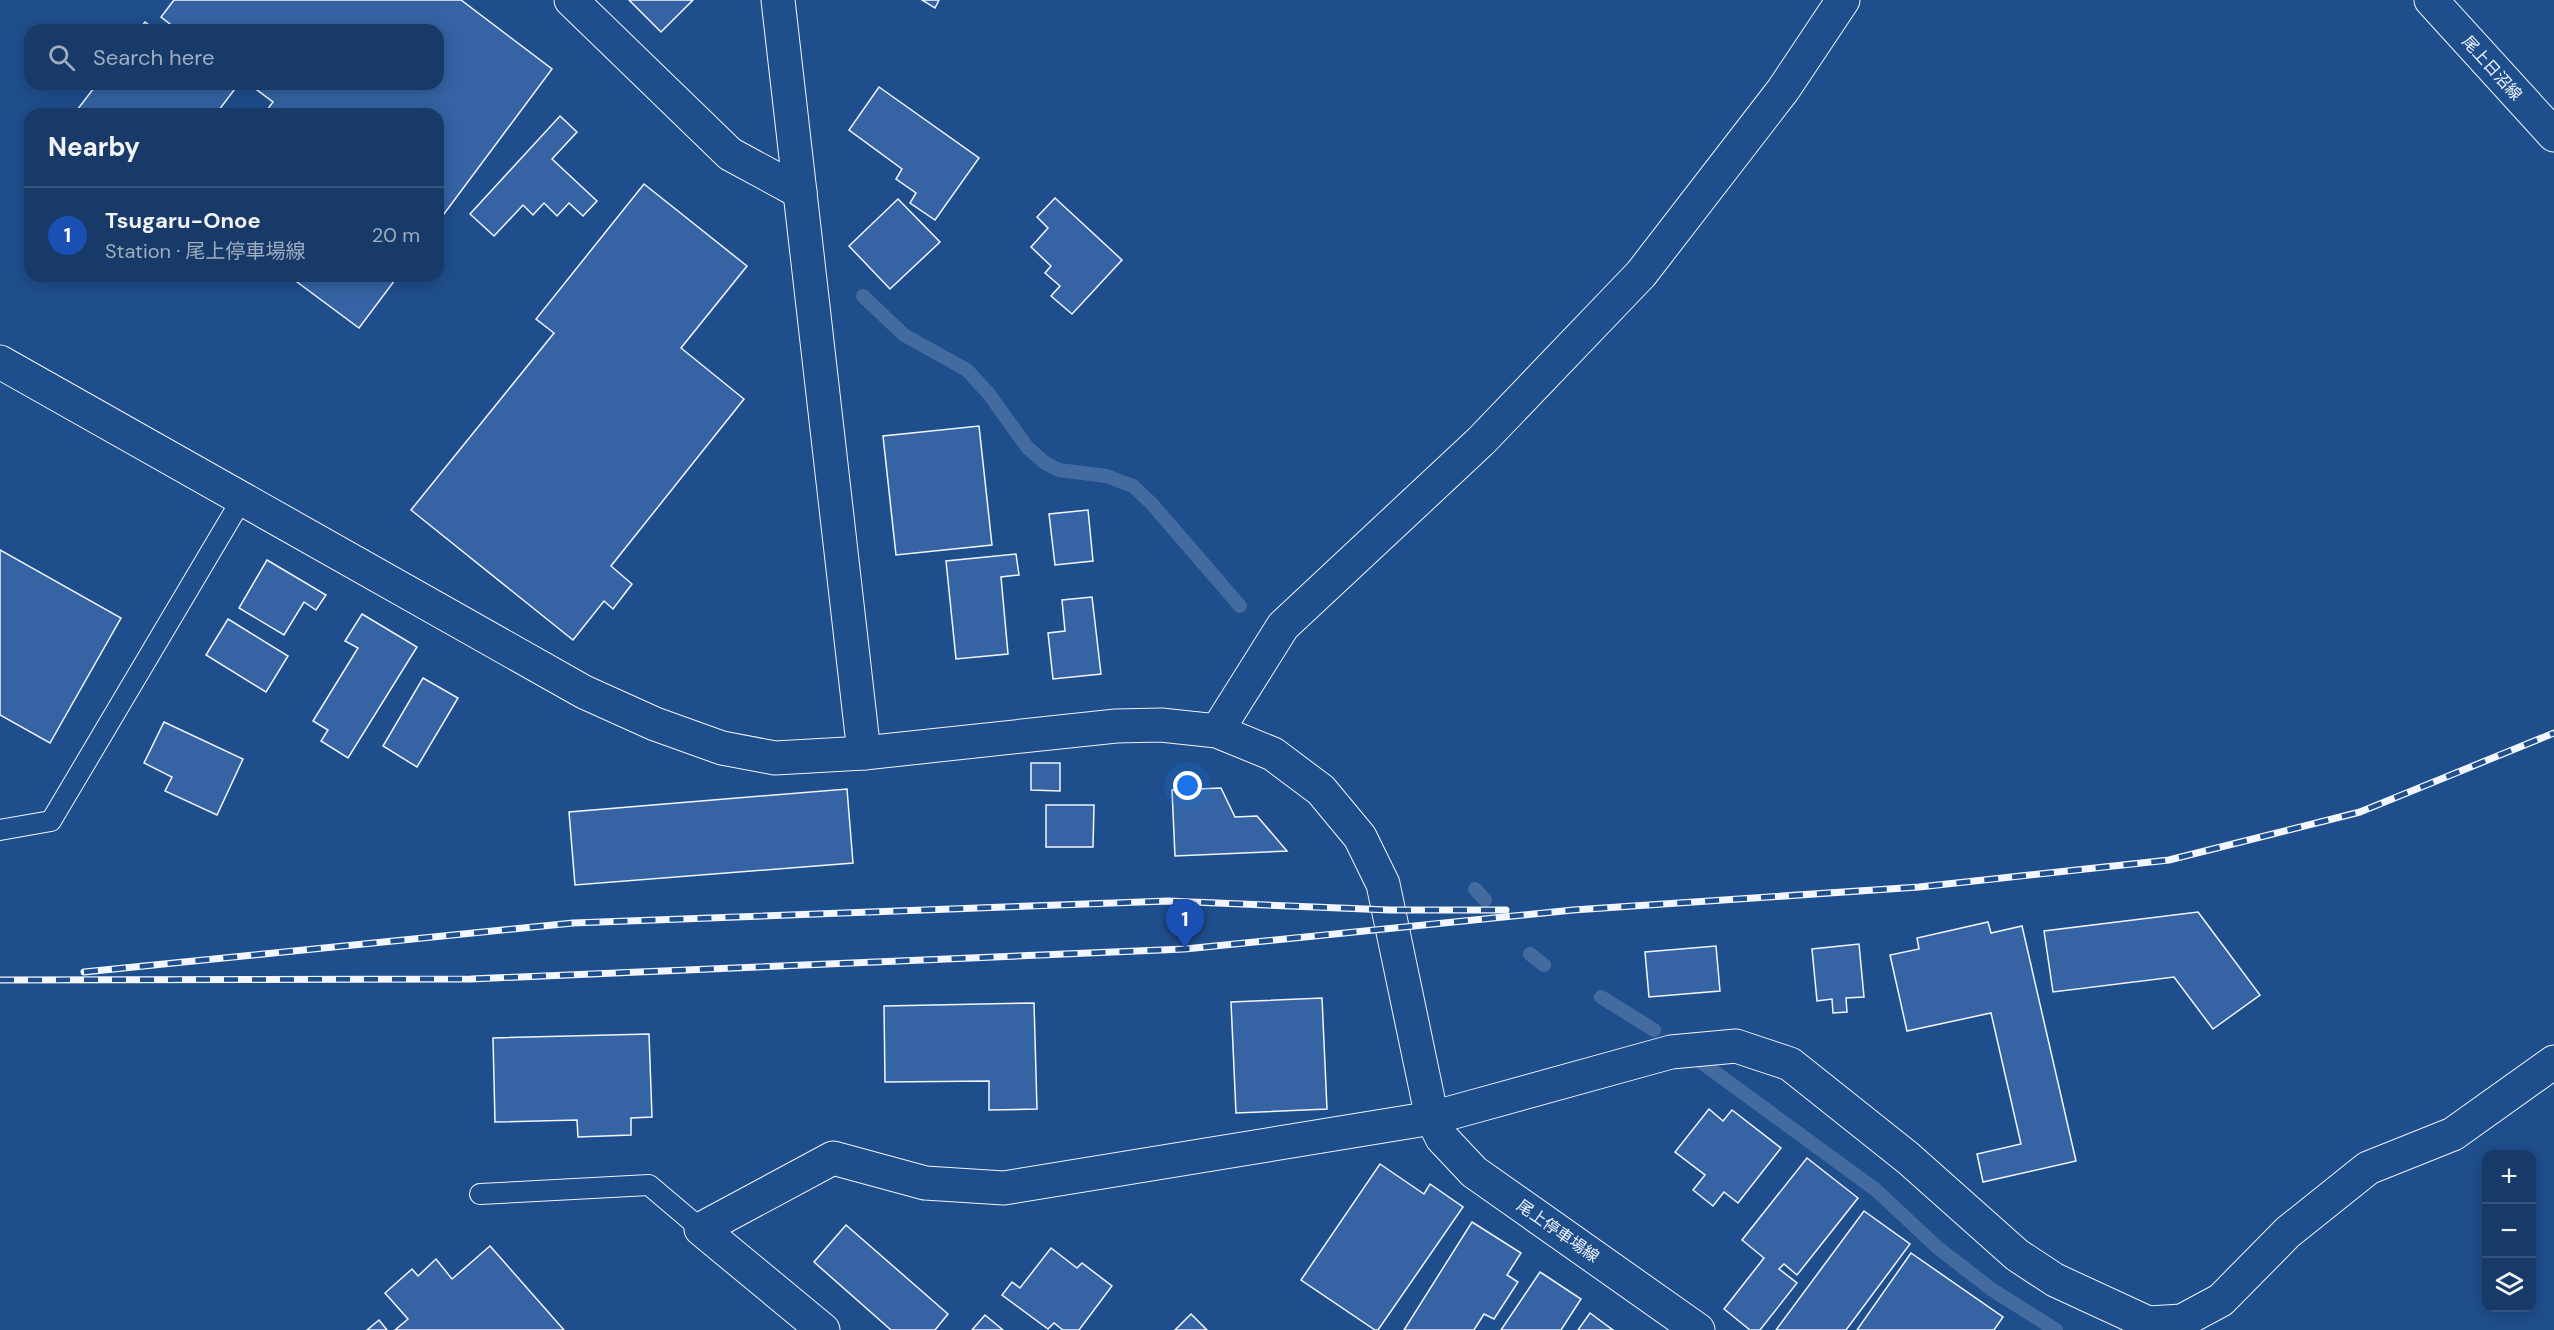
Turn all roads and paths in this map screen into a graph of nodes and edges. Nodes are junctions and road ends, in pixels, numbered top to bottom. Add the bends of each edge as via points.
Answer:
1 (571, 0) edge
2 (778, 0) edge
3 (1843, 0) edge
4 (2432, 0) edge
5 (2554, 135) edge
6 (800, 192) junction
7 (0, 362) edge
8 (242, 499) junction
9 (1217, 731) junction
10 (864, 753) junction
11 (0, 830) edge
12 (2554, 1062) edge
13 (1432, 1118) junction
14 (480, 1194) dead end
15 (701, 1229) junction
16 (823, 1330) edge
17 (1698, 1330) edge

1 - 6 street via 730,154
2 - 6 street
3 - 9 street via 1783,90 1641,274 1481,441 1283,626
4 - 5 street, 尾上日沼線
6 - 10 street
7 - 8 street, 尾上停車場線
8 - 10 street, 尾上停車場線 via 584,692 655,724 722,748 775,758
8 - 11 lane via 51,821
9 - 10 street, 尾上停車場線 via 1161,725 1116,726
9 - 13 street, 尾上停車場線 via 1274,754 1321,790 1360,837 1383,884 1390,910
12 - 13 street via 2453,1134 2368,1168 2288,1233 2221,1300 2182,1321 2170,1322 2148,1323 2055,1280 2017,1256 1908,1158 1790,1064 1736,1046 1671,1052
13 - 15 street via 1004,1188 925,1183 833,1158
13 - 17 street, 尾上停車場線 via 1442,1138 1474,1172
14 - 15 lane via 649,1185
15 - 16 street

